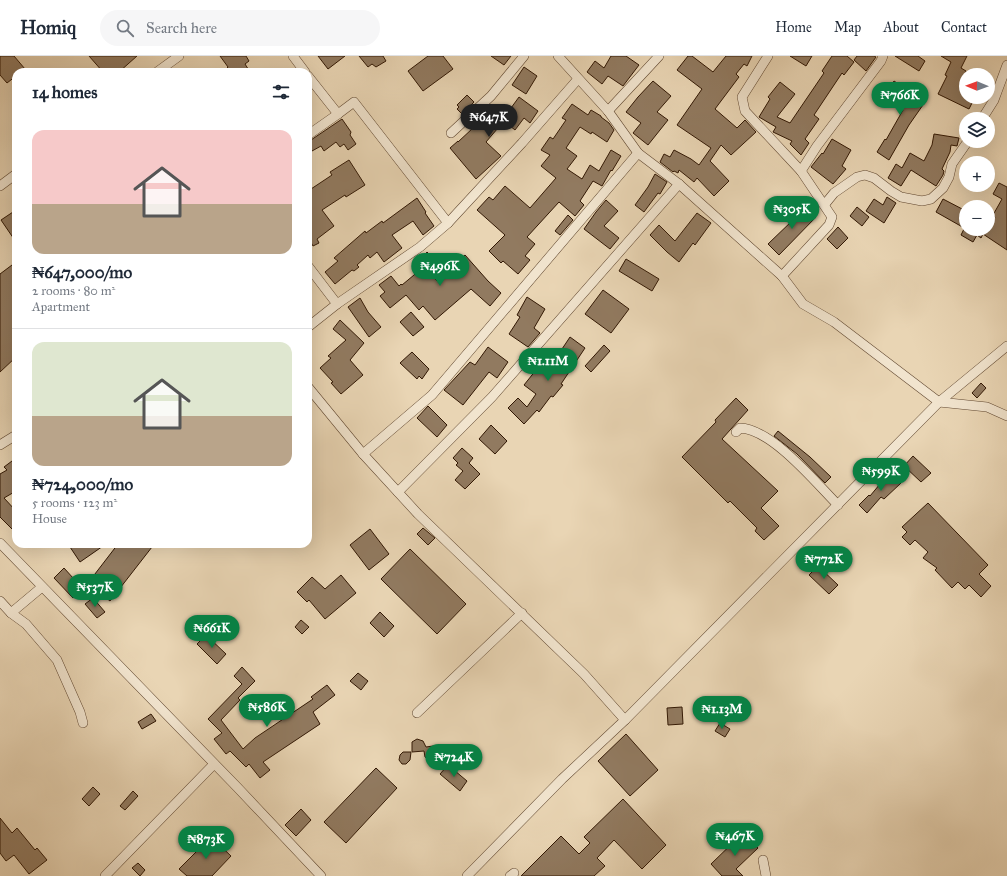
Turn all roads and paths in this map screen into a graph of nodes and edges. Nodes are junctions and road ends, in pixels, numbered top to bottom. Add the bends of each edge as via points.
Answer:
1 (180, 56) edge
2 (293, 56) edge
3 (524, 56) edge
4 (558, 56) edge
5 (659, 56) edge
6 (768, 56) edge
7 (883, 56) edge
8 (1007, 66) edge
9 (164, 68) edge
10 (302, 68) edge
11 (578, 79) junction
12 (312, 81) edge
13 (608, 111) junction
14 (986, 112) edge
15 (338, 114) junction
16 (312, 132) edge
17 (451, 133) dead end
18 (963, 148) edge
19 (638, 153) junction
20 (801, 171) junction
21 (12, 177) edge
22 (679, 184) junction
23 (0, 186) edge
24 (824, 204) junction
25 (448, 223) junction
26 (312, 271) edge
27 (782, 276) junction
28 (337, 304) junction
29 (312, 324) edge
30 (1007, 346) edge
31 (312, 392) edge
32 (939, 402) junction
33 (1007, 416) edge
34 (736, 432) dead end
35 (12, 438) edge
36 (0, 445) edge
37 (363, 454) junction
38 (398, 492) junction
39 (838, 505) junction
40 (0, 543) edge
41 (42, 586) junction
42 (0, 601) edge
43 (11, 613) junction
44 (522, 613) junction
45 (417, 713) dead end
46 (625, 720) junction
47 (83, 723) dead end
48 (214, 764) junction
49 (763, 860) dead end
50 (105, 876) edge
51 (321, 876) edge
52 (467, 876) edge
53 (766, 876) edge

1 - 9 street
2 - 10 street
3 - 17 street via 491,96
4 - 11 street
5 - 13 street
6 - 20 street via 742,97 745,111
7 - 20 street
8 - 14 street via 994,100
11 - 13 street
11 - 25 street
12 - 15 street
13 - 19 street
15 - 16 street
15 - 25 street via 354,102
18 - 24 street via 952,164 943,188 931,199 901,197 874,178 865,175 857,177 834,193
19 - 22 street
19 - 37 street via 432,395
20 - 24 street
21 - 23 street
22 - 27 street
22 - 38 street via 492,397
24 - 27 street via 832,217 829,225
25 - 28 street via 420,247
26 - 28 street
27 - 32 street via 803,304 834,322
28 - 29 street
30 - 32 street
31 - 37 street
32 - 33 street via 987,407
32 - 39 street
34 - 39 street via 740,428 748,428 767,438 794,460
35 - 36 street
37 - 38 street
38 - 44 street
39 - 46 street
40 - 41 street
41 - 43 street
41 - 48 street
42 - 43 street
43 - 47 street via 26,624 57,660
44 - 45 street
44 - 46 street via 584,674
46 - 52 street via 562,779
48 - 50 street
48 - 51 street
49 - 53 street

